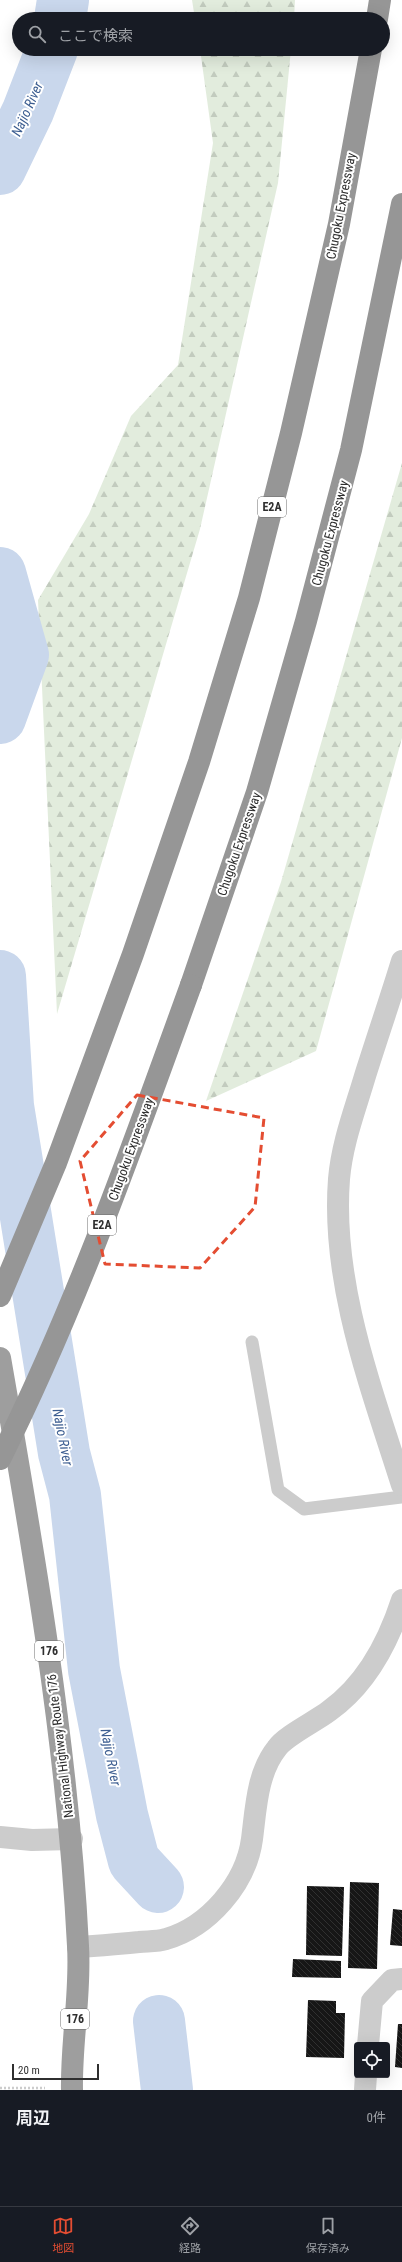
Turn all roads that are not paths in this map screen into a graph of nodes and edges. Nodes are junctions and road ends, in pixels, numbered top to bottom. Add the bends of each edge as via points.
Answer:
1 (380, 0) edge
2 (378, 12) edge
3 (370, 56) edge
4 (402, 204) edge
5 (402, 961) edge
6 (0, 1296) edge
7 (252, 1342) dead end
8 (0, 1358) edge
9 (0, 1459) edge
10 (402, 1485) edge
11 (402, 1497) edge
12 (402, 1600) edge
13 (0, 1837) edge
14 (72, 1839) junction
15 (78, 1947) junction
16 (402, 1979) edge
17 (368, 2042) edge
18 (366, 2078) edge
19 (72, 2089) edge
20 (365, 2090) edge

1 - 2 highway
3 - 6 highway, Chugoku Expressway / E2A via 337,232 291,433 249,598 199,762 133,954 56,1163
4 - 9 highway, Chugoku Expressway / E2A, bridge via 351,450 258,792 115,1194 22,1416
5 - 10 street via 347,1133 340,1179 339,1230 343,1272 351,1313
7 - 11 lane via 278,1490 304,1509
8 - 14 highway, National Highway Route 176 / 176 via 37,1573
12 - 15 street via 393,1628 375,1663 355,1688 330,1710 278,1746 264,1769 256,1802 250,1853 236,1883 216,1909 191,1929 164,1940
13 - 14 street via 32,1840
14 - 15 highway, National Highway Route 176 / 176
15 - 19 highway, National Highway Route 176 / 176
16 - 17 street via 392,1980 372,2000
18 - 20 street

